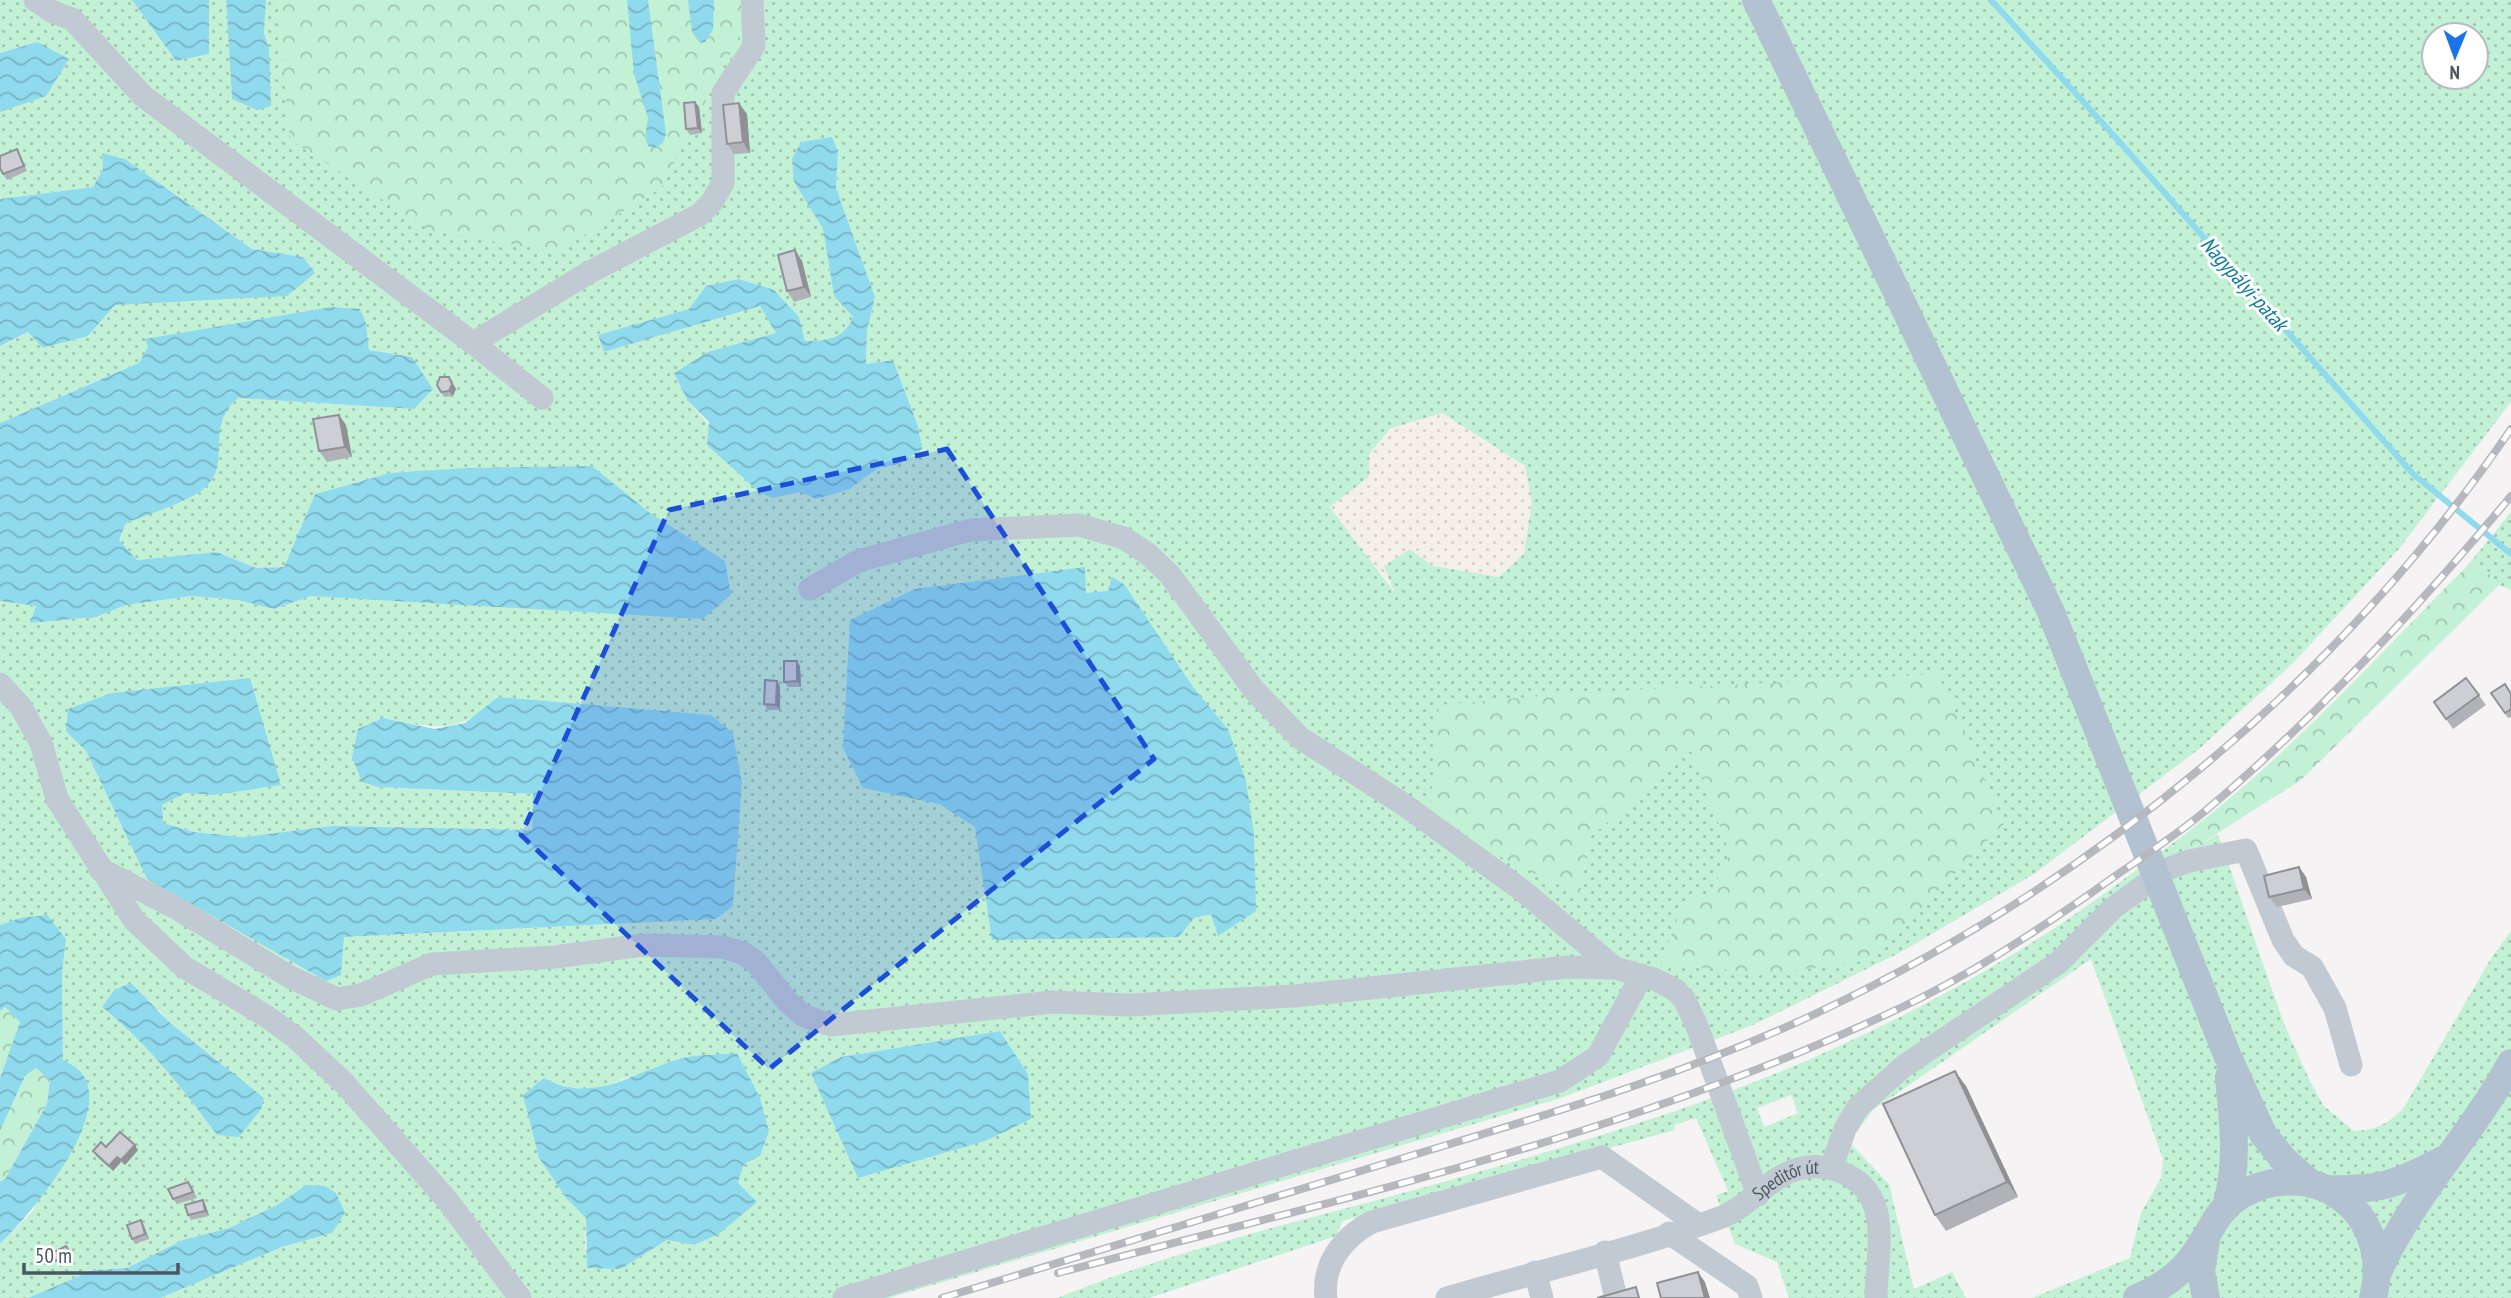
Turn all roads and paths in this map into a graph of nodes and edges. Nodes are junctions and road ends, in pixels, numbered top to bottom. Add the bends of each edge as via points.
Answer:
1 (35, 0) edge
2 (752, 0) edge
3 (1756, 0) edge
4 (473, 343) junction
5 (542, 398) dead end
6 (810, 589) dead end
7 (0, 684) edge
8 (100, 869) junction
9 (1615, 968) junction
10 (1648, 977) junction
11 (2228, 1057) junction
12 (2511, 1063) edge
13 (2351, 1065) dead end
14 (2447, 1157) junction
15 (1831, 1168) junction
16 (2318, 1186) junction
17 (1758, 1195) junction
18 (2226, 1207) junction
19 (1697, 1224) junction
20 (1669, 1233) junction
21 (2208, 1234) junction
22 (1605, 1252) junction
23 (1535, 1272) junction
24 (2375, 1285) edge
25 (1490, 1292) edge
26 (1615, 1294) edge
27 (520, 1298) edge
28 (844, 1298) edge
29 (1326, 1298) edge
30 (1447, 1298) edge
31 (1542, 1298) edge
32 (1751, 1298) edge
33 (1876, 1298) edge
34 (2137, 1298) edge
35 (2206, 1298) edge

1 - 4 street via 72,19 143,96
2 - 4 street via 754,47 723,93 726,169 712,202 699,215 588,273
3 - 11 main road via 2051,612
4 - 5 street
6 - 9 street via 858,561 971,530 1079,525 1124,538 1170,575 1254,690 1300,738 1414,811 1523,891
7 - 8 street via 21,707 34,731 57,799
8 - 9 street via 337,999 361,995 432,964 555,957 643,945 723,947 743,953 804,1016 831,1025 1053,1002 1129,1006 1296,996 1492,973
8 - 27 street via 134,920 184,967 266,1016 344,1083 447,1200
9 - 10 street
10 - 17 street via 1674,989 1690,1008
10 - 28 street via 1598,1056 1560,1081
11 - 16 main road via 2263,1134 2284,1160
11 - 18 main road via 2235,1140 2234,1179
12 - 14 main road via 2472,1128
13 - 15 street via 2335,1008 2312,967 2294,956 2283,940 2246,850 2189,860 2137,889 2058,963 1873,1091 1845,1129
14 - 16 main road via 2392,1185 2361,1190
14 - 24 main road via 2409,1215
15 - 17 street, Speditőr út via 1787,1172
15 - 33 street, Speditőr út via 1859,1182 1874,1207 1880,1257
16 - 18 main road via 2293,1181 2264,1185
16 - 24 main road via 2339,1196 2361,1217 2374,1245
17 - 19 street, Speditőr út via 1722,1217
18 - 21 main road
19 - 20 street, Speditőr út
19 - 29 street via 1602,1157 1372,1222 1349,1236 1330,1263
20 - 22 street, Speditőr út
20 - 32 street via 1747,1286
21 - 34 main road via 2187,1265 2167,1283
21 - 35 main road via 2201,1271
22 - 23 street, Speditőr út
22 - 26 street
23 - 25 street, Speditőr út
23 - 31 street
25 - 30 street, Speditőr út

